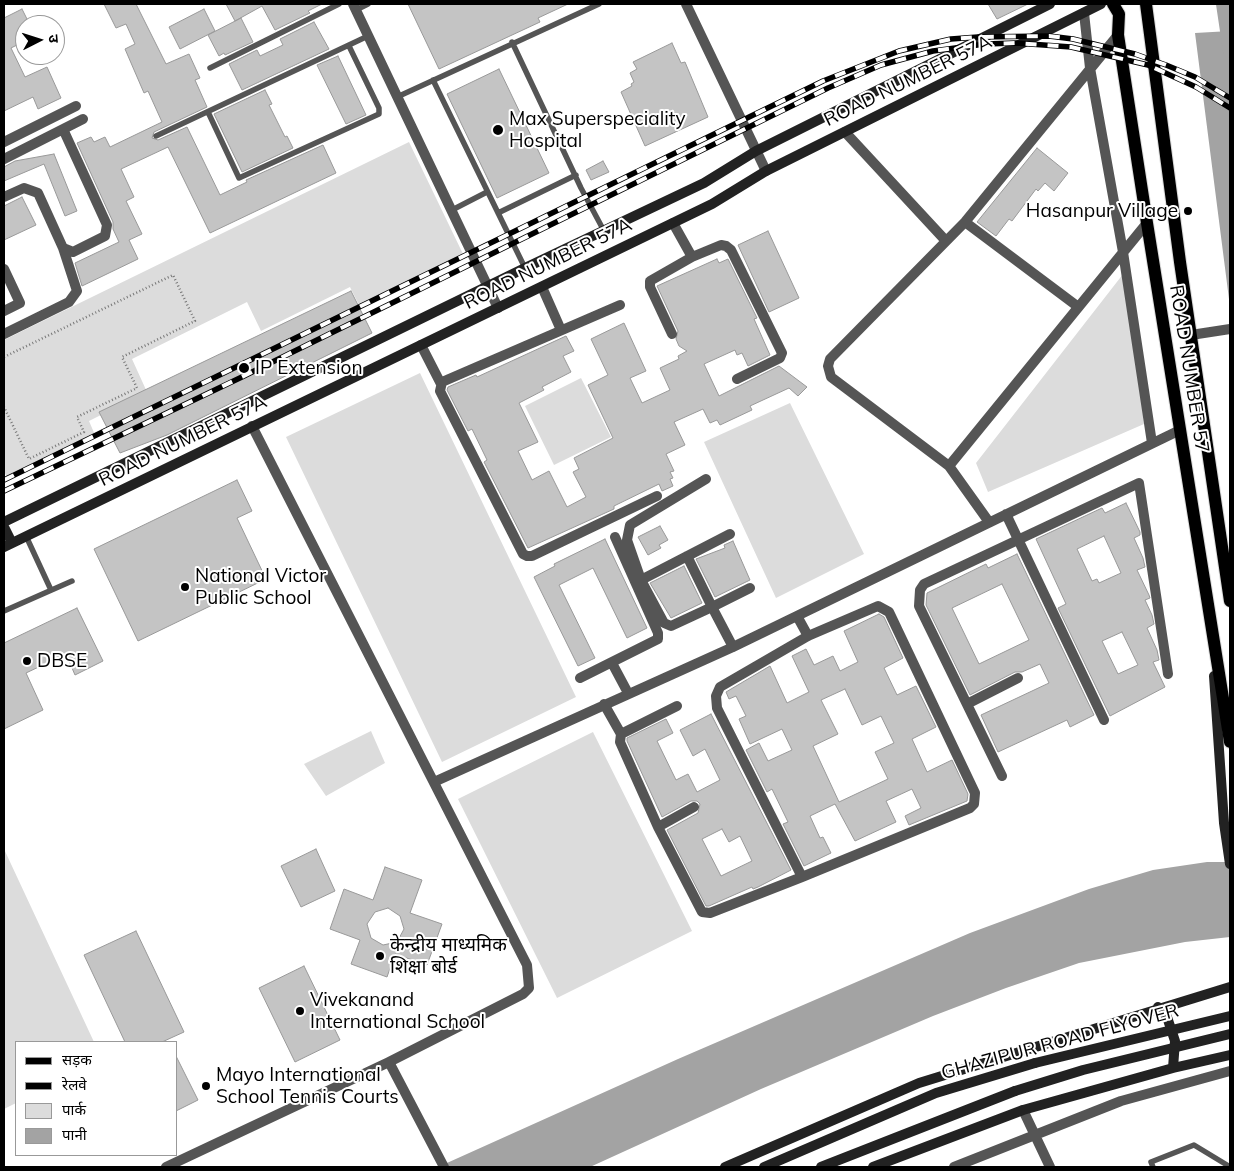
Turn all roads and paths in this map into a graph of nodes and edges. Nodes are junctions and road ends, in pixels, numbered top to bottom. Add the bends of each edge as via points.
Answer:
1 (337, 4) edge
2 (368, 4) edge
3 (599, 4) edge
4 (686, 4) edge
5 (1050, 4) edge
6 (1101, 4) edge
7 (1113, 4) edge
8 (1146, 4) edge
9 (354, 7) edge
10 (1083, 8) edge
11 (1118, 35) junction
12 (368, 36) junction
13 (512, 42) junction
14 (349, 46) junction
15 (210, 68) dead end
16 (1090, 68) junction
17 (433, 80) junction
18 (397, 97) junction
19 (76, 106) dead end
20 (208, 112) junction
21 (83, 119) dead end
22 (63, 129) junction
23 (845, 132) junction
24 (156, 136) dead end
25 (4, 142) edge
26 (756, 151) junction
27 (4, 159) edge
28 (766, 171) junction
29 (576, 175) junction
30 (487, 192) junction
31 (4, 197) edge
32 (452, 210) junction
33 (498, 214) junction
34 (965, 222) junction
35 (673, 223) junction
36 (1147, 223) junction
37 (604, 231) junction
38 (946, 241) junction
39 (63, 248) junction
40 (1123, 252) junction
41 (692, 257) junction
42 (525, 268) junction
43 (4, 269) edge
44 (488, 287) junction
45 (542, 287) junction
46 (620, 305) dead end
47 (1077, 306) junction
48 (498, 308) junction
49 (4, 311) edge
50 (561, 330) junction
51 (1230, 330) edge
52 (4, 334) edge
53 (672, 334) dead end
54 (1191, 335) junction
55 (421, 345) junction
56 (4, 357) edge
57 (737, 379) dead end
58 (441, 384) junction
59 (4, 407) edge
60 (252, 426) junction
61 (1180, 430) junction
62 (1152, 443) junction
63 (948, 466) junction
64 (706, 479) dead end
65 (657, 496) dead end
66 (1006, 514) junction
67 (4, 522) edge
68 (989, 522) junction
69 (4, 527) edge
70 (730, 534) dead end
71 (26, 536) junction
72 (615, 537) dead end
73 (1019, 538) junction
74 (8, 545) edge
75 (687, 556) junction
76 (641, 580) junction
77 (72, 581) dead end
78 (750, 588) dead end
79 (51, 590) junction
80 (1230, 601) edge
81 (712, 607) junction
82 (4, 611) edge
83 (797, 616) junction
84 (1211, 619) junction
85 (808, 636) junction
86 (733, 647) junction
87 (612, 663) junction
88 (1168, 674) dead end
89 (580, 678) dead end
90 (1018, 678) dead end
91 (628, 692) junction
92 (604, 704) junction
93 (967, 704) junction
94 (677, 706) dead end
95 (1104, 720) dead end
96 (621, 734) junction
97 (1230, 742) edge
98 (1002, 776) dead end
99 (434, 782) junction
100 (694, 807) dead end
101 (658, 827) junction
102 (1230, 864) edge
103 (802, 877) junction
104 (1230, 987) edge
105 (1158, 1007) junction
106 (1230, 1016) edge
107 (1230, 1034) edge
108 (1230, 1055) edge
109 (389, 1062) junction
110 (1172, 1068) junction
111 (1230, 1071) edge
112 (1023, 1110) junction
113 (1034, 1136) junction
114 (166, 1167) edge
115 (444, 1167) edge
116 (725, 1167) edge
117 (764, 1167) edge
118 (821, 1167) edge
119 (873, 1167) edge
120 (954, 1167) edge
121 (1050, 1167) edge
122 (1153, 1167) edge
123 (1226, 1167) edge

1 - 15 lane
2 - 9 lane
3 - 13 lane
4 - 26 street
5 - 26 street, ROAD NUMBER 57A
6 - 10 street, ROAD NUMBER 57A
7 - 11 main road, ROAD NUMBER 57 via 1119,14
8 - 54 main road, ROAD NUMBER 57
9 - 12 street
10 - 16 street
10 - 23 street, ROAD NUMBER 57A
11 - 16 street
11 - 36 main road, ROAD NUMBER 57
12 - 14 lane
12 - 18 street
13 - 17 lane
13 - 29 lane
14 - 20 lane
14 - 20 lane via 379,114 239,178
16 - 34 street
16 - 40 street
17 - 18 lane
17 - 30 lane
18 - 32 street
19 - 25 street
20 - 24 lane
21 - 22 street
22 - 27 street
22 - 39 street via 107,225 105,236 73,252
23 - 28 street, ROAD NUMBER 57A
23 - 38 street
26 - 28 street
26 - 37 street, ROAD NUMBER 57A via 704,183
28 - 35 street, ROAD NUMBER 57A
29 - 33 lane
29 - 37 lane
30 - 32 lane
30 - 33 lane
31 - 39 street via 24,188 38,193
32 - 44 street
33 - 42 lane
34 - 38 street
34 - 47 street
35 - 41 street
35 - 45 street, ROAD NUMBER 57A
36 - 40 street
36 - 61 main road, ROAD NUMBER 57
37 - 42 street, ROAD NUMBER 57A
38 - 63 street via 830,359 828,366 831,377
39 - 52 street via 77,291 69,302
40 - 47 street
40 - 62 street
41 - 53 street via 650,281
41 - 57 street via 720,245 731,250 781,349 780,358
42 - 44 street, ROAD NUMBER 57A
43 - 49 street via 20,303
44 - 48 street
44 - 67 street, ROAD NUMBER 57A
45 - 48 street, ROAD NUMBER 57A
45 - 50 street
46 - 50 street
47 - 63 street
48 - 55 street, ROAD NUMBER 57A
50 - 58 street
51 - 54 street
54 - 80 main road, ROAD NUMBER 57
55 - 58 street
55 - 60 street, ROAD NUMBER 57A
56 - 59 path via 173,274 195,321 122,357 137,388 77,417 84,432 29,458
58 - 65 street via 442,397 526,556
60 - 71 street, ROAD NUMBER 57A
60 - 99 street
61 - 62 street
61 - 84 main road, ROAD NUMBER 57
62 - 66 street
63 - 68 street
64 - 76 street via 630,526 627,540
66 - 68 street
66 - 73 street
68 - 83 street
69 - 74 street
70 - 75 street
71 - 74 street, ROAD NUMBER 57A
71 - 79 lane
72 - 87 street via 658,636
73 - 88 street via 1139,483
73 - 93 street via 924,584 920,590 919,606
73 - 95 street
75 - 76 street
75 - 81 street
76 - 81 street via 668,626
77 - 79 lane
78 - 81 street
79 - 82 lane
81 - 86 street
83 - 85 street
83 - 86 street
84 - 97 main road, ROAD NUMBER 57
84 - 102 street via 1224,823
85 - 103 street via 720,688 716,696 718,708
85 - 103 street via 878,606 887,609 975,793 975,799 970,808
86 - 91 street
87 - 89 street
87 - 91 street
90 - 93 street
91 - 92 street
92 - 96 street
92 - 99 street
93 - 98 street
94 - 96 street
96 - 101 street via 620,745
99 - 109 street via 527,964 529,988 523,994
100 - 101 street
101 - 103 street via 702,912 710,914
104 - 105 street
105 - 110 street via 1167,1017 1175,1041
105 - 116 street via 919,1083
106 - 117 street, GHAZIPUR ROAD FLYOVER, bridge via 1035,1063 936,1093
107 - 118 street, GHAZIPUR ROAD FLYOVER, bridge via 1083,1070 1014,1091
108 - 110 street
109 - 114 street
109 - 115 street
110 - 112 street
111 - 113 street via 1121,1100
112 - 113 street
112 - 119 street
113 - 120 street
113 - 121 street
122 - 123 lane via 1150,1162 1194,1145

